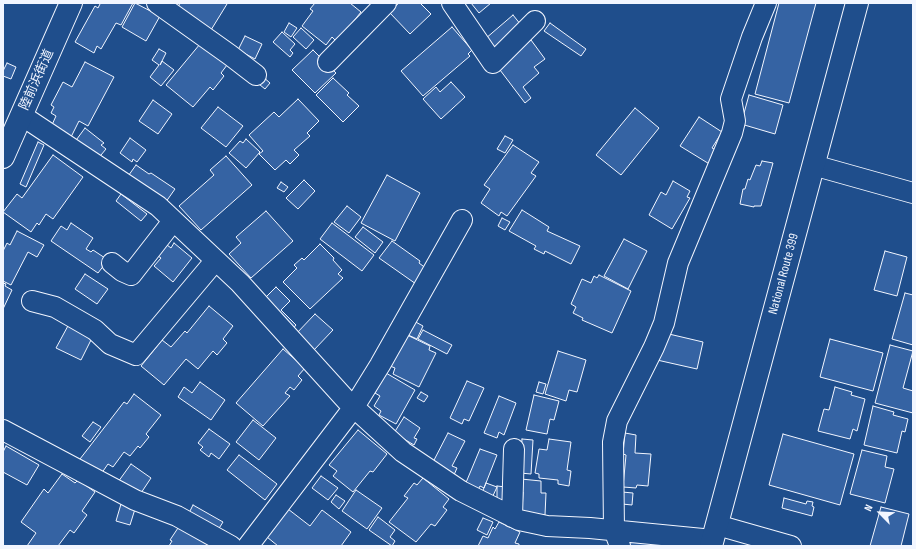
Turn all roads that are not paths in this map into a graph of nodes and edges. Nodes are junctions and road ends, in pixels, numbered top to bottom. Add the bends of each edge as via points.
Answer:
1 (70, 3) edge
2 (157, 3) edge
3 (386, 3) edge
4 (452, 3) edge
5 (766, 3) edge
6 (857, 3) edge
7 (535, 21) dead end
8 (328, 62) dead end
9 (256, 75) dead end
10 (21, 116) junction
11 (3, 157) edge
12 (813, 165) junction
13 (913, 193) edge
14 (462, 220) dead end
15 (174, 221) junction
16 (215, 261) junction
17 (112, 263) dead end
18 (32, 301) dead end
19 (354, 407) junction
20 (3, 430) edge
21 (514, 449) dead end
22 (512, 516) junction
23 (714, 537) edge
24 (617, 538) edge
25 (230, 546) edge
26 (248, 546) edge
27 (791, 546) edge

1 - 10 main road, 陸前浜街道
2 - 9 street
3 - 8 street
4 - 7 street via 494,63
5 - 24 street via 731,99 735,120 732,133 678,263 664,323 618,421 613,442
6 - 12 main road, National Route 399
10 - 11 main road, 陸前浜街道
10 - 15 street via 158,206
12 - 13 street
12 - 23 main road, National Route 399
14 - 19 street
15 - 16 street
15 - 17 street via 130,275
16 - 18 street via 136,355 110,344 95,330 55,307
16 - 19 street via 240,283
19 - 22 street via 403,452 461,491
19 - 26 street
20 - 25 street via 135,500 178,516
21 - 22 street
22 - 24 street via 547,526
23 - 24 street
23 - 27 street

